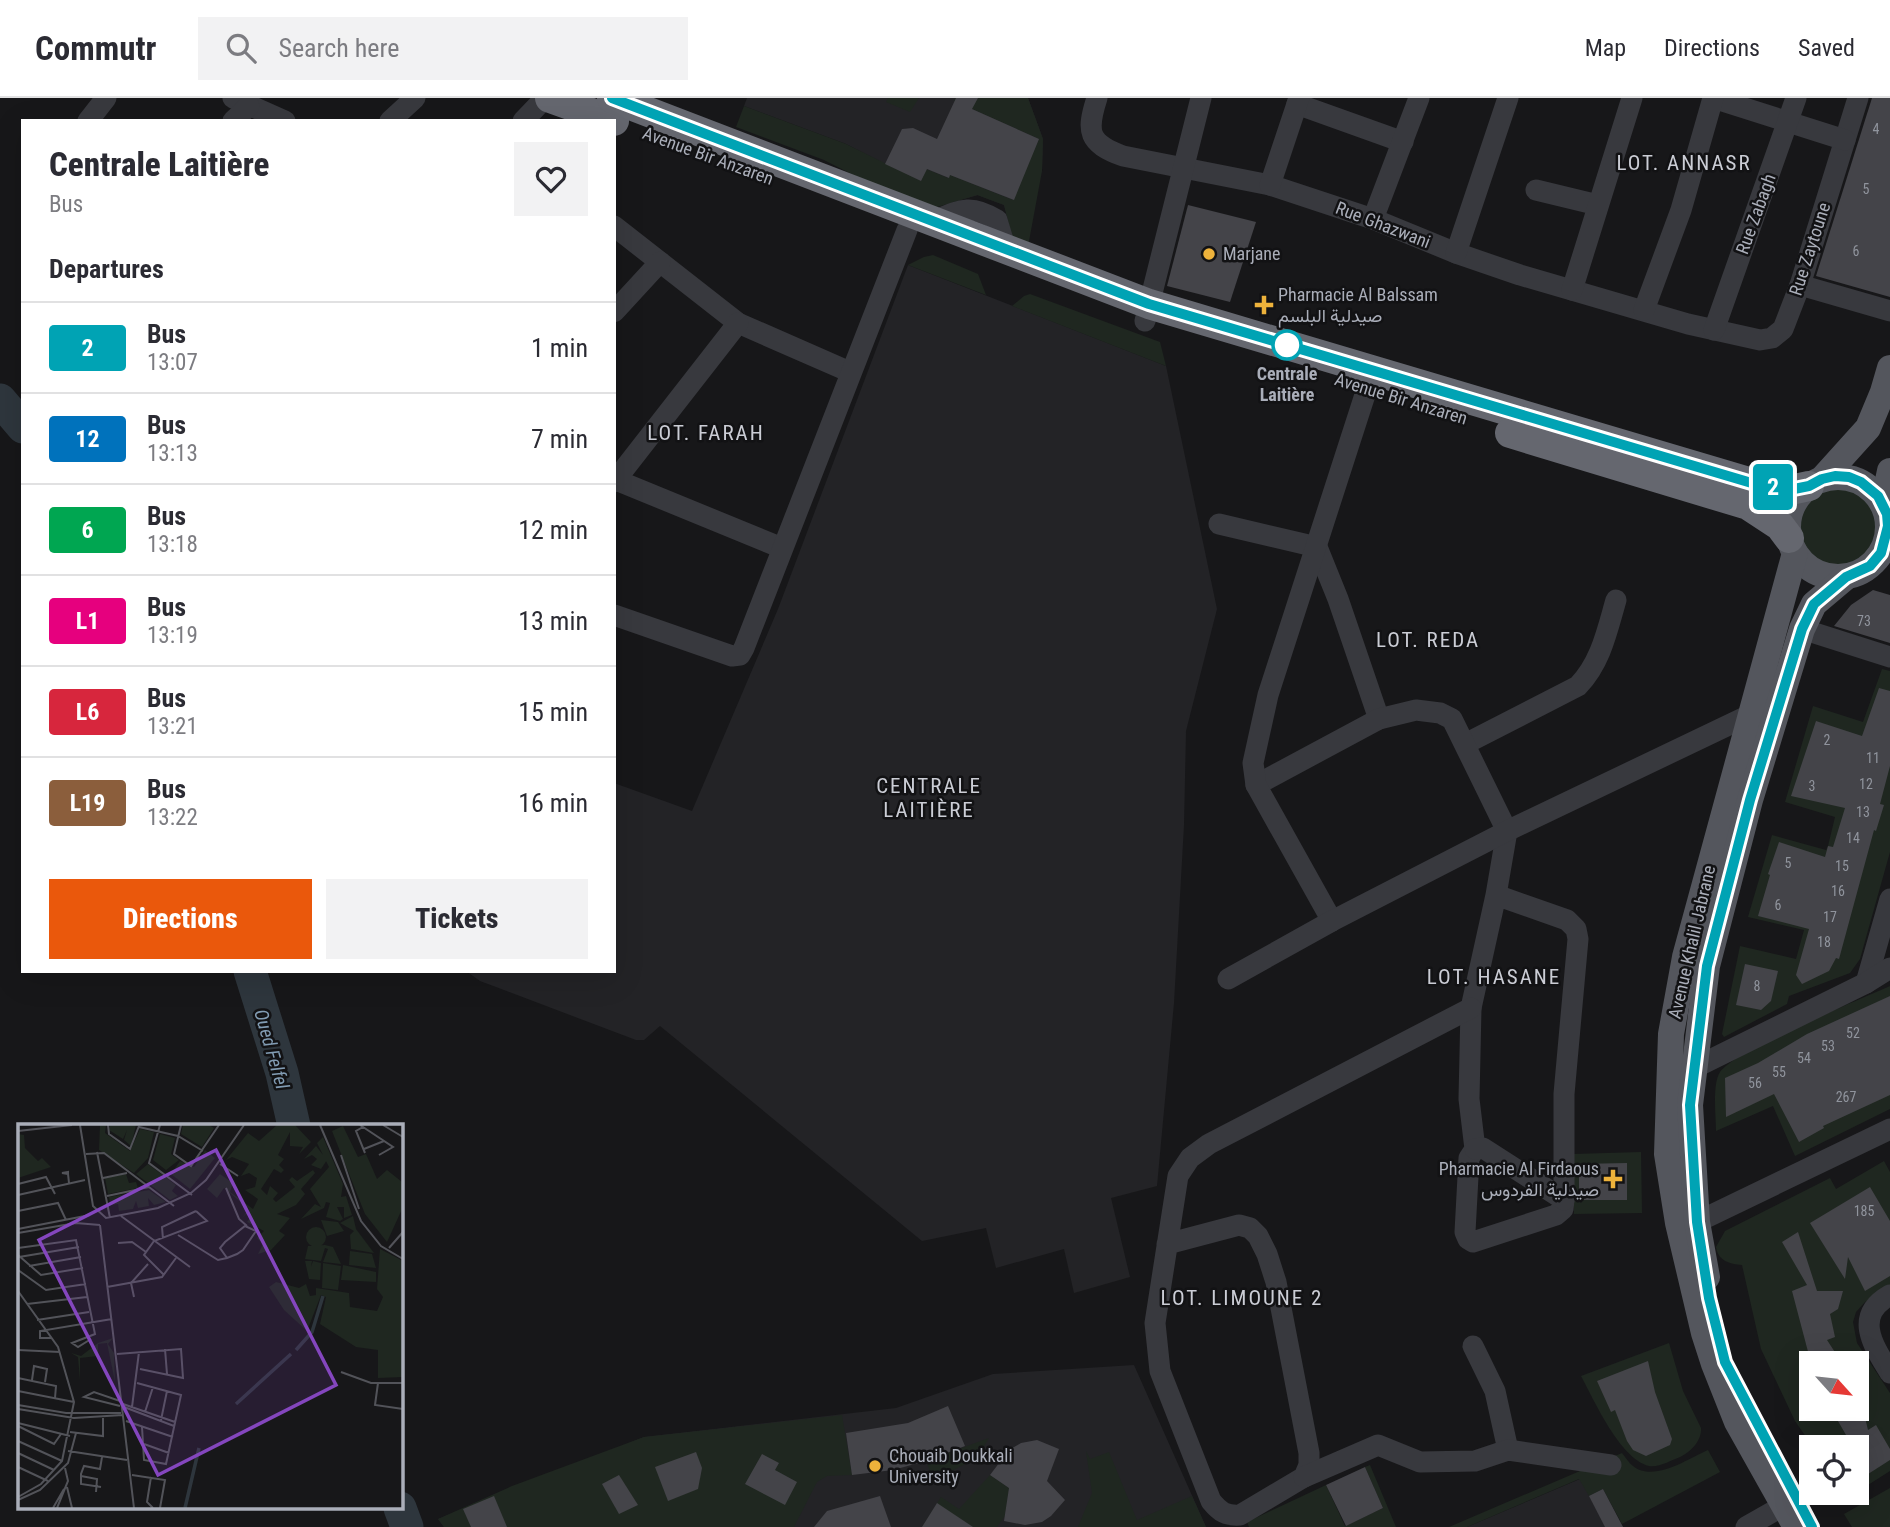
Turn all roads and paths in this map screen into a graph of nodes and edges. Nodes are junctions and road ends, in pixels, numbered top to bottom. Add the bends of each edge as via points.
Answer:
1 (106, 98) edge
2 (415, 98) edge
3 (612, 98) edge
4 (1201, 98) edge
5 (1419, 98) edge
6 (1508, 98) edge
7 (1632, 98) edge
8 (1713, 98) edge
9 (1796, 98) edge
10 (1858, 98) edge
11 (1298, 101) edge
12 (241, 102) edge
13 (1093, 102) edge
14 (554, 105) edge
15 (90, 119) edge
16 (234, 119) edge
17 (280, 119) edge
18 (392, 119) edge
19 (527, 119) edge
20 (606, 119) edge
21 (616, 122) edge
22 (1789, 123) junction
23 (1845, 140) junction
24 (1403, 142) junction
25 (1184, 168) junction
26 (1269, 185) junction
27 (1536, 190) dead end
28 (1598, 205) junction
29 (1373, 219) junction
30 (920, 226) junction
31 (616, 228) edge
32 (1457, 253) junction
33 (660, 262) junction
34 (1800, 285) junction
35 (1572, 290) junction
36 (616, 310) edge
37 (1644, 310) junction
38 (1890, 311) edge
39 (1147, 312) junction
40 (738, 323) junction
41 (1714, 330) junction
42 (1890, 368) edge
43 (850, 372) junction
44 (1371, 380) junction
45 (1890, 471) edge
46 (616, 480) edge
47 (616, 481) edge
48 (1815, 482) junction
49 (1887, 511) edge
50 (1219, 524) dead end
51 (1792, 545) junction
52 (1317, 547) junction
53 (782, 548) junction
54 (1880, 565) edge
55 (1846, 577) junction
56 (1616, 600) dead end
57 (616, 616) edge
58 (1802, 629) junction
59 (1890, 657) edge
60 (1778, 705) junction
61 (1749, 714) junction
62 (1379, 719) junction
63 (1465, 744) junction
64 (1256, 785) junction
65 (1507, 831) junction
66 (1496, 895) junction
67 (1890, 899) edge
68 (1332, 921) junction
69 (1699, 949) junction
70 (1890, 968) edge
71 (1228, 979) dead end
72 (1866, 983) junction
73 (1472, 1007) junction
74 (1681, 1071) junction
75 (1890, 1129) edge
76 (1475, 1149) junction
77 (1564, 1200) junction
78 (1687, 1222) junction
79 (1167, 1244) junction
80 (1890, 1295) edge
81 (1473, 1346) dead end
82 (1890, 1373) edge
83 (1508, 1450) junction
84 (1611, 1465) dead end
85 (1304, 1477) junction
86 (1790, 1516) edge
87 (1746, 1527) edge
88 (1812, 1527) edge

1 - 15 street
2 - 18 street
3 - 30 highway, Avenue Bir Anzaren
4 - 25 street
5 - 24 street
6 - 32 street
7 - 28 street
8 - 22 street
8 - 37 street via 1681,210
9 - 22 street, Rue Zabagh
10 - 23 street, Rue Zaytoune
11 - 24 street
11 - 26 street
12 - 16 street
12 - 17 street
13 - 25 street, Rue Ghazwani via 1089,124 1097,142 1142,160
14 - 19 street
14 - 20 highway, Avenue Bir Anzaren
21 - 30 highway, Avenue Bir Anzaren
22 - 23 street
22 - 41 street, Rue Zabagh
23 - 34 street, Rue Zaytoune
24 - 29 street
25 - 26 street, Rue Ghazwani
25 - 39 street
26 - 29 street, Rue Ghazwani
27 - 28 street
28 - 35 street
29 - 32 street, Rue Ghazwani
30 - 39 highway, Avenue Bir Anzaren
30 - 39 highway, Avenue Bir Anzaren via 1006,250
30 - 43 street
31 - 33 street
32 - 35 street, Rue Ghazwani
33 - 36 street
33 - 40 street
34 - 38 street
34 - 41 street, Rue Zaytoune via 1783,329 1772,338 1760,340
35 - 37 street, Rue Ghazwani
37 - 41 street, Rue Ghazwani
39 - 44 highway, Avenue Bir Anzaren
40 - 43 street
40 - 46 street
42 - 48 main road via 1868,428
43 - 53 street
44 - 48 highway, Avenue Bir Anzaren via 1755,484 1794,489
44 - 51 highway, Avenue Bir Anzaren via 1748,505 1780,526
44 - 52 street
45 - 49 main road
47 - 53 street
48 - 49 main road via 1849,477 1872,489
48 - 51 main road via 1797,498 1789,514
49 - 54 main road
50 - 52 street
51 - 55 main road via 1815,572
51 - 61 main road, Avenue Khalil Jabrane via 1784,596
52 - 62 street
52 - 64 street via 1268,695 1252,763
53 - 57 street via 740,654 732,656
54 - 55 main road
55 - 58 main road, Avenue Khalil Jabrane via 1814,604
56 - 63 street via 1601,651 1578,686
58 - 59 street
58 - 60 main road, Avenue Khalil Jabrane
60 - 61 street
60 - 69 main road, Avenue Khalil Jabrane
61 - 65 street
61 - 69 main road, Avenue Khalil Jabrane
62 - 63 street via 1416,710 1440,713 1452,719
62 - 64 street
63 - 65 street
64 - 68 street
65 - 66 street
65 - 68 street
66 - 73 street
66 - 77 street via 1567,920 1576,929 1564,1094
67 - 72 street
68 - 71 street
69 - 74 main road, Avenue Khalil Jabrane via 1671,1034
70 - 72 street
72 - 74 street
73 - 76 street via 1469,1099
73 - 79 street via 1190,1158 1178,1176
74 - 78 main road, Avenue Khalil Jabrane via 1667,1154
75 - 78 street
76 - 77 street via 1483,1149
76 - 77 street via 1469,1158 1465,1232 1473,1242 1556,1215
78 - 86 main road, Avenue Khalil Jabrane via 1704,1332 1730,1405
78 - 88 main road, Avenue Khalil Jabrane via 1728,1361
79 - 85 street via 1239,1225 1258,1236 1276,1282 1309,1453
79 - 85 street via 1156,1323 1160,1371 1211,1501 1228,1516 1240,1515
80 - 82 street via 1877,1303 1868,1327
81 - 83 street via 1495,1391
83 - 84 street
83 - 85 street via 1475,1461 1420,1462 1378,1445
86 - 87 street

